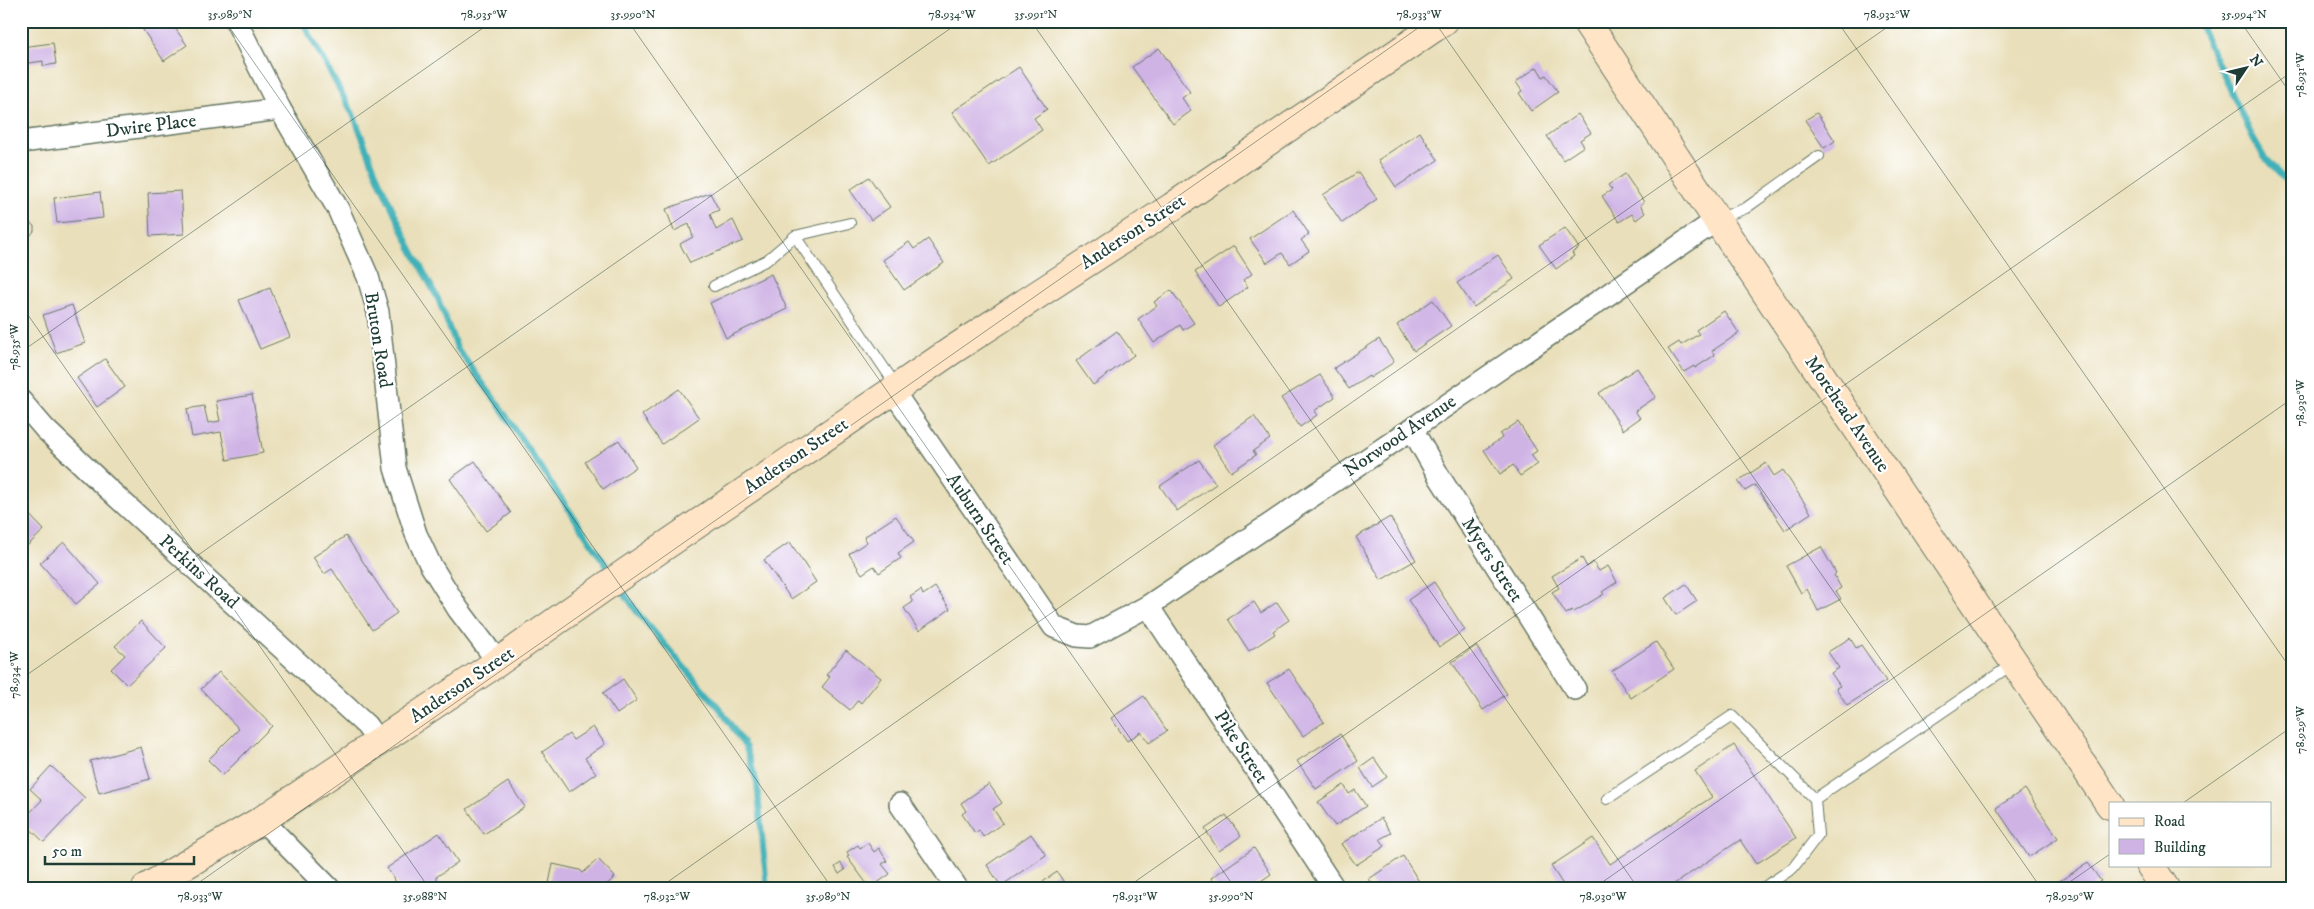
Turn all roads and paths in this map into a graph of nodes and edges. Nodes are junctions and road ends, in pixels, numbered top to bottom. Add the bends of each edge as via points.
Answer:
1 (236, 21) edge
2 (1444, 21) edge
3 (1586, 21) edge
4 (280, 109) junction
5 (21, 142) edge
6 (1819, 156) dead end
7 (1717, 220) junction
8 (850, 224) dead end
9 (795, 236) junction
10 (714, 286) dead end
11 (895, 390) junction
12 (21, 401) edge
13 (1412, 429) junction
14 (1148, 606) junction
15 (1077, 636) joint
16 (498, 662) junction
17 (2015, 662) junction
18 (1575, 689) dead end
19 (378, 742) junction
20 (1607, 799) dead end
21 (1815, 799) junction
22 (2109, 803) edge
23 (900, 804) dead end
24 (262, 820) junction
25 (2151, 866) edge
26 (146, 888) edge
27 (329, 888) edge
28 (957, 888) edge
29 (1334, 888) edge
30 (1763, 888) edge
31 (2166, 888) edge

1 - 4 street, Bruton Road
2 - 11 street, Anderson Street via 1172,207
3 - 7 street, Morehead Avenue
4 - 5 street, Dwire Place
4 - 16 street, Bruton Road via 338,209 368,277 378,312 395,468 416,534 458,609
6 - 7 lane via 1746,208
7 - 13 street, Norwood Avenue
7 - 17 street, Morehead Avenue
8 - 9 lane
9 - 10 lane via 768,260
9 - 11 lane
11 - 15 street, Auburn Street via 1054,627
11 - 16 street, Anderson Street
12 - 19 street, Perkins Road via 45,429 106,487 366,725
13 - 14 street, Norwood Avenue
13 - 18 street, Myers Street
14 - 15 street, Norwood Avenue via 1090,638
14 - 29 street, Pike Street
16 - 19 street, Anderson Street
17 - 21 lane
17 - 22 street, Morehead Avenue
19 - 24 street, Anderson Street
20 - 21 lane via 1732,716
21 - 30 lane via 1818,835 1793,868
23 - 28 street
24 - 26 street, Anderson Street
24 - 27 street
25 - 31 street

